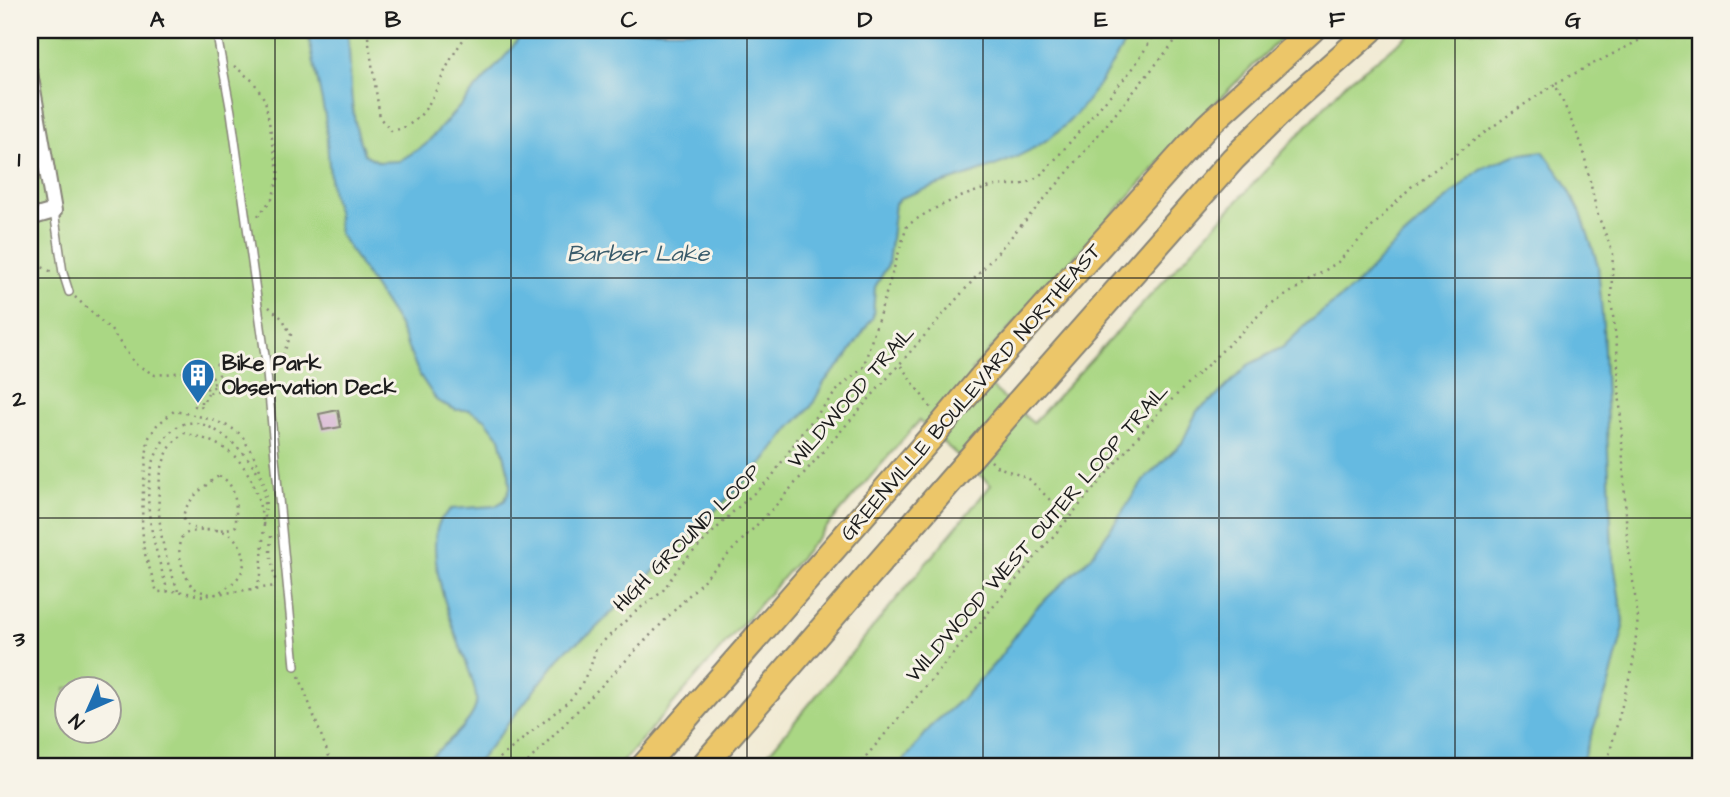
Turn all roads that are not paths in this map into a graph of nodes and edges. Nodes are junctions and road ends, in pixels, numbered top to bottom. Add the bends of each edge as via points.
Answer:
1 (216, 30) edge
2 (1312, 30) edge
3 (1371, 30) edge
4 (30, 72) edge
5 (54, 211) junction
6 (30, 218) edge
7 (69, 292) road end
8 (295, 666) dead end
9 (643, 767) edge
10 (702, 767) edge

1 - 8 lane via 266,363
2 - 9 highway, GREENVILLE BOULEVARD NORTHEAST, bridge via 1207,126
3 - 10 highway, GREENVILLE BOULEVARD NORTHEAST, bridge via 1233,159
4 - 5 street
5 - 6 street
5 - 7 lane

